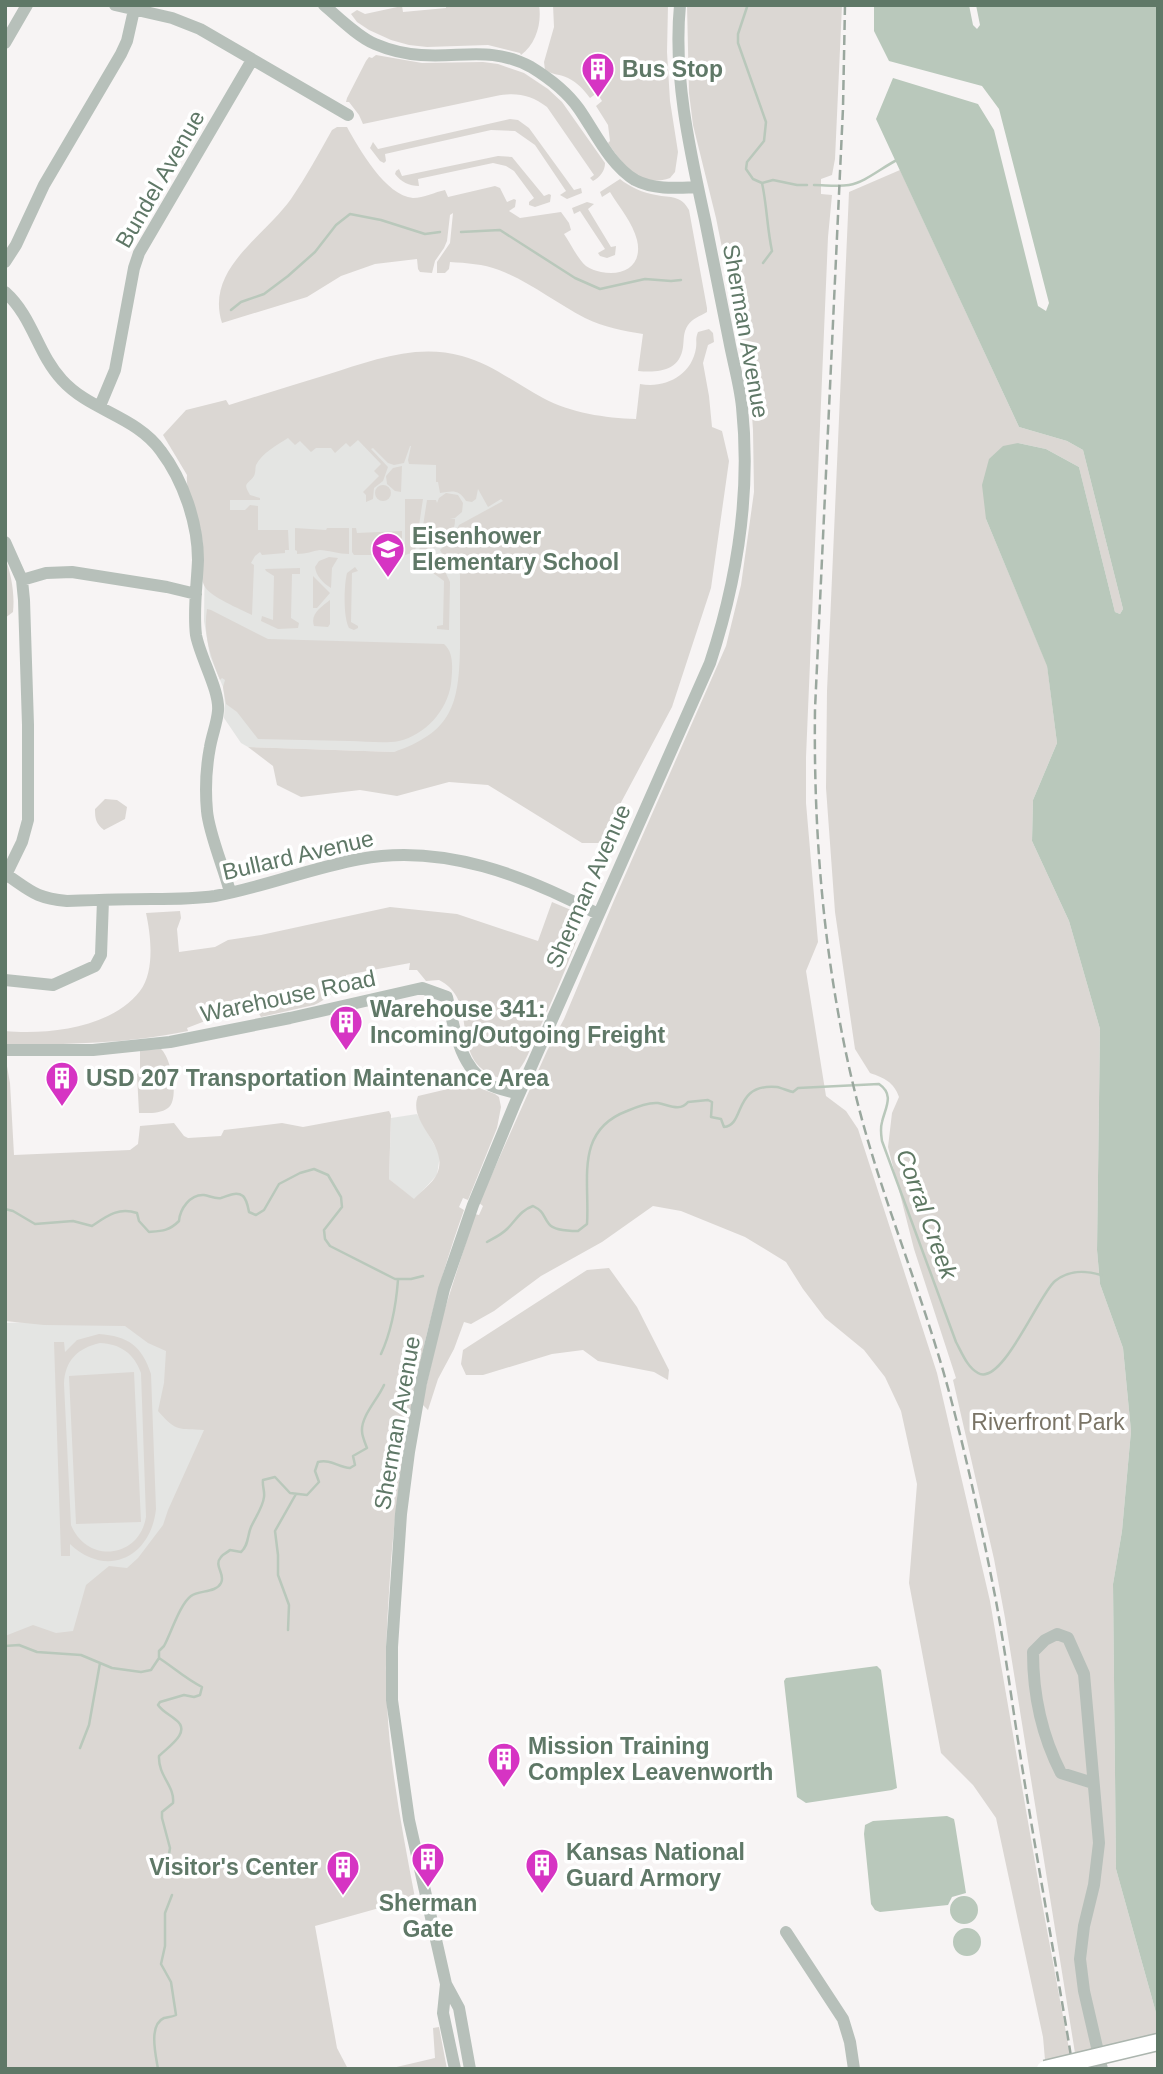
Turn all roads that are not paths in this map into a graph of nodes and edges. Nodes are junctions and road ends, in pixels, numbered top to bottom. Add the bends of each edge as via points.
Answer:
1 (27, 5) edge
2 (115, 5) edge
3 (324, 5) edge
4 (680, 5) edge
5 (134, 10) junction
6 (5, 43) edge
7 (252, 60) junction
8 (348, 116) dead end
9 (698, 187) junction
10 (5, 262) edge
11 (5, 292) edge
12 (100, 407) junction
13 (5, 542) edge
14 (22, 580) junction
15 (196, 594) junction
16 (6, 876) edge
17 (230, 892) junction
18 (103, 900) junction
19 (598, 914) junction
20 (5, 980) edge
21 (5, 1050) edge
22 (519, 1094) junction
23 (1093, 1783) junction
24 (786, 1932) dead end
25 (446, 1984) junction
26 (1158, 2042) edge
27 (455, 2069) edge
28 (470, 2069) edge
29 (854, 2069) edge
30 (1045, 2069) edge
31 (1102, 2069) edge

1 - 6 street
2 - 5 street
3 - 9 street via 371,43 387,48 422,55 488,54 529,66 562,90 621,169 636,180 663,188
4 - 9 street, Sherman Avenue via 682,96
5 - 7 street via 200,29
5 - 10 street via 121,54
7 - 8 street
7 - 12 street, Bundel Avenue via 139,253 115,370
9 - 19 street, Sherman Avenue via 742,406 743,507 738,553 709,663
11 - 12 street via 28,319 63,382
12 - 15 street via 149,436 175,473 197,540
13 - 14 street
14 - 15 street via 72,572
14 - 16 street via 28,820
15 - 17 street via 196,634 219,709 205,782 207,814
16 - 18 street, Bullard Avenue via 40,897
17 - 18 street, Bullard Avenue via 195,899
17 - 19 street, Bullard Avenue via 361,859 434,856 518,877
18 - 20 street via 101,956 95,966 52,985
19 - 22 street, Sherman Avenue
21 - 22 street, Warehouse Road via 93,1050 170,1042 422,988 447,997 459,1045 474,1073 490,1086
22 - 25 street, Sherman Avenue via 472,1205 444,1289 421,1383 401,1514 392,1700 409,1820
23 - 23 street via 1061,1773 1049,1751 1040,1714 1033,1652 1058,1634 1068,1638 1084,1674
23 - 31 street via 1099,1843 1080,1959
24 - 29 street via 843,2019
25 - 27 street via 443,2013
25 - 28 street via 458,2008
26 - 30 main road, bridge

